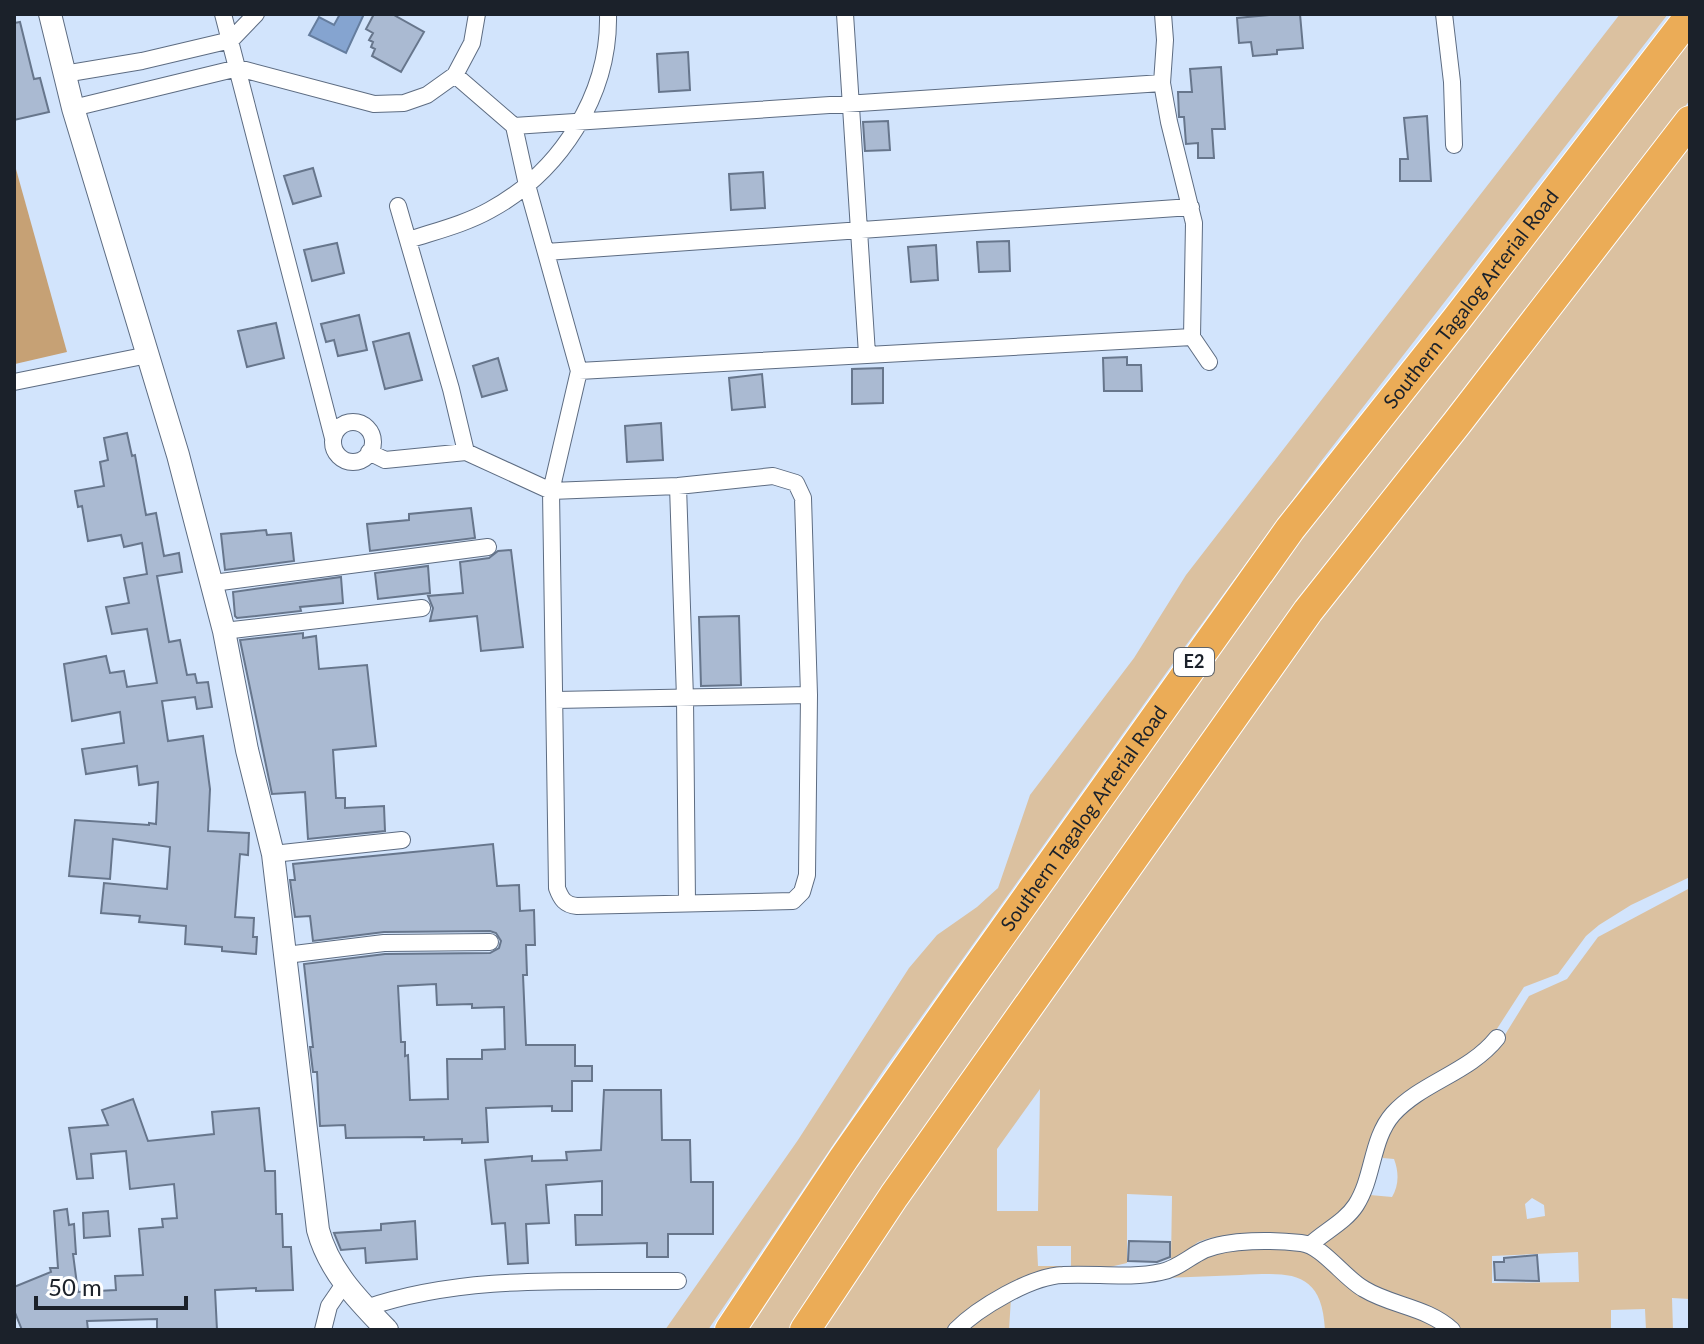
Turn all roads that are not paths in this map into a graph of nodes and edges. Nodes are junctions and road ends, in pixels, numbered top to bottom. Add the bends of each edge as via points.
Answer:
1 (50, 14) edge
2 (223, 14) edge
3 (256, 14) edge
4 (477, 14) edge
5 (608, 14) edge
6 (845, 14) edge
7 (1163, 14) edge
8 (1444, 14) edge
9 (1690, 16) edge
10 (231, 40) junction
11 (165, 56) junction
12 (238, 68) junction
13 (64, 74) junction
14 (455, 75) junction
15 (1162, 83) junction
16 (172, 84) junction
17 (853, 105) junction
18 (73, 108) junction
19 (1690, 121) edge
20 (579, 123) junction
21 (514, 126) junction
22 (1454, 145) dead end
23 (527, 185) junction
24 (398, 206) dead end
25 (1191, 207) junction
26 (860, 230) junction
27 (409, 240) junction
28 (546, 252) junction
29 (1192, 337) junction
30 (867, 354) junction
31 (148, 355) junction
32 (1209, 362) dead end
33 (579, 371) junction
34 (14, 382) edge
35 (333, 438) junction
36 (369, 452) junction
37 (466, 452) junction
38 (678, 486) junction
39 (551, 491) junction
40 (488, 547) dead end
41 (213, 583) junction
42 (422, 608) dead end
43 (224, 631) junction
44 (809, 695) junction
45 (685, 698) junction
46 (555, 700) junction
47 (402, 840) dead end
48 (273, 854) junction
49 (687, 903) junction
50 (490, 942) dead end
51 (286, 955) junction
52 (1497, 1038) dead end
53 (1310, 1245) junction
54 (678, 1281) dead end
55 (344, 1284) junction
56 (366, 1308) junction
57 (323, 1330) edge
58 (387, 1330) edge
59 (730, 1330) edge
60 (805, 1330) edge
61 (956, 1330) edge
62 (1452, 1330) edge

1 - 13 street
2 - 10 street
3 - 10 street
4 - 14 street via 472,43
5 - 20 street via 605,59
6 - 17 street
7 - 15 street
8 - 22 street
9 - 59 highway, Southern Tagalog Arterial Road / E2 via 1282,540 844,1158
10 - 11 street
10 - 12 street
11 - 13 street
11 - 16 street
12 - 14 street via 389,105 427,95
12 - 16 street
12 - 35 street
13 - 18 street
14 - 21 street
15 - 17 street
15 - 25 street
16 - 18 street
17 - 20 street
17 - 26 street
18 - 31 street
19 - 60 highway via 1308,611
20 - 21 street
20 - 23 street
21 - 23 street
23 - 27 street via 474,218
23 - 28 street
24 - 27 street
25 - 26 street
25 - 29 street
26 - 28 street
26 - 30 street
27 - 37 street
28 - 33 street
29 - 30 street
29 - 32 street
30 - 33 street
31 - 34 street
31 - 41 street
33 - 39 street
35 - 36 street via 336,453 349,461
35 - 36 street via 339,427 357,422 371,434
36 - 37 street via 385,460
37 - 39 street
38 - 39 street
38 - 44 street via 773,476 796,483 803,498
38 - 45 street
39 - 46 street
40 - 41 street
41 - 43 street
42 - 43 street
43 - 48 street
44 - 45 street
44 - 49 street via 805,888 799,897 784,902
45 - 46 street
45 - 49 street
46 - 49 street via 560,897 577,906
47 - 48 street
48 - 51 street
50 - 51 street via 384,943
51 - 55 street via 318,1230
52 - 53 street via 1471,1063 1393,1115 1357,1204
53 - 61 street via 1226,1243 1155,1273 1043,1278 975,1311
53 - 62 street via 1362,1289 1429,1315
54 - 56 street via 474,1285
55 - 56 street
55 - 57 street via 329,1306
56 - 58 street

